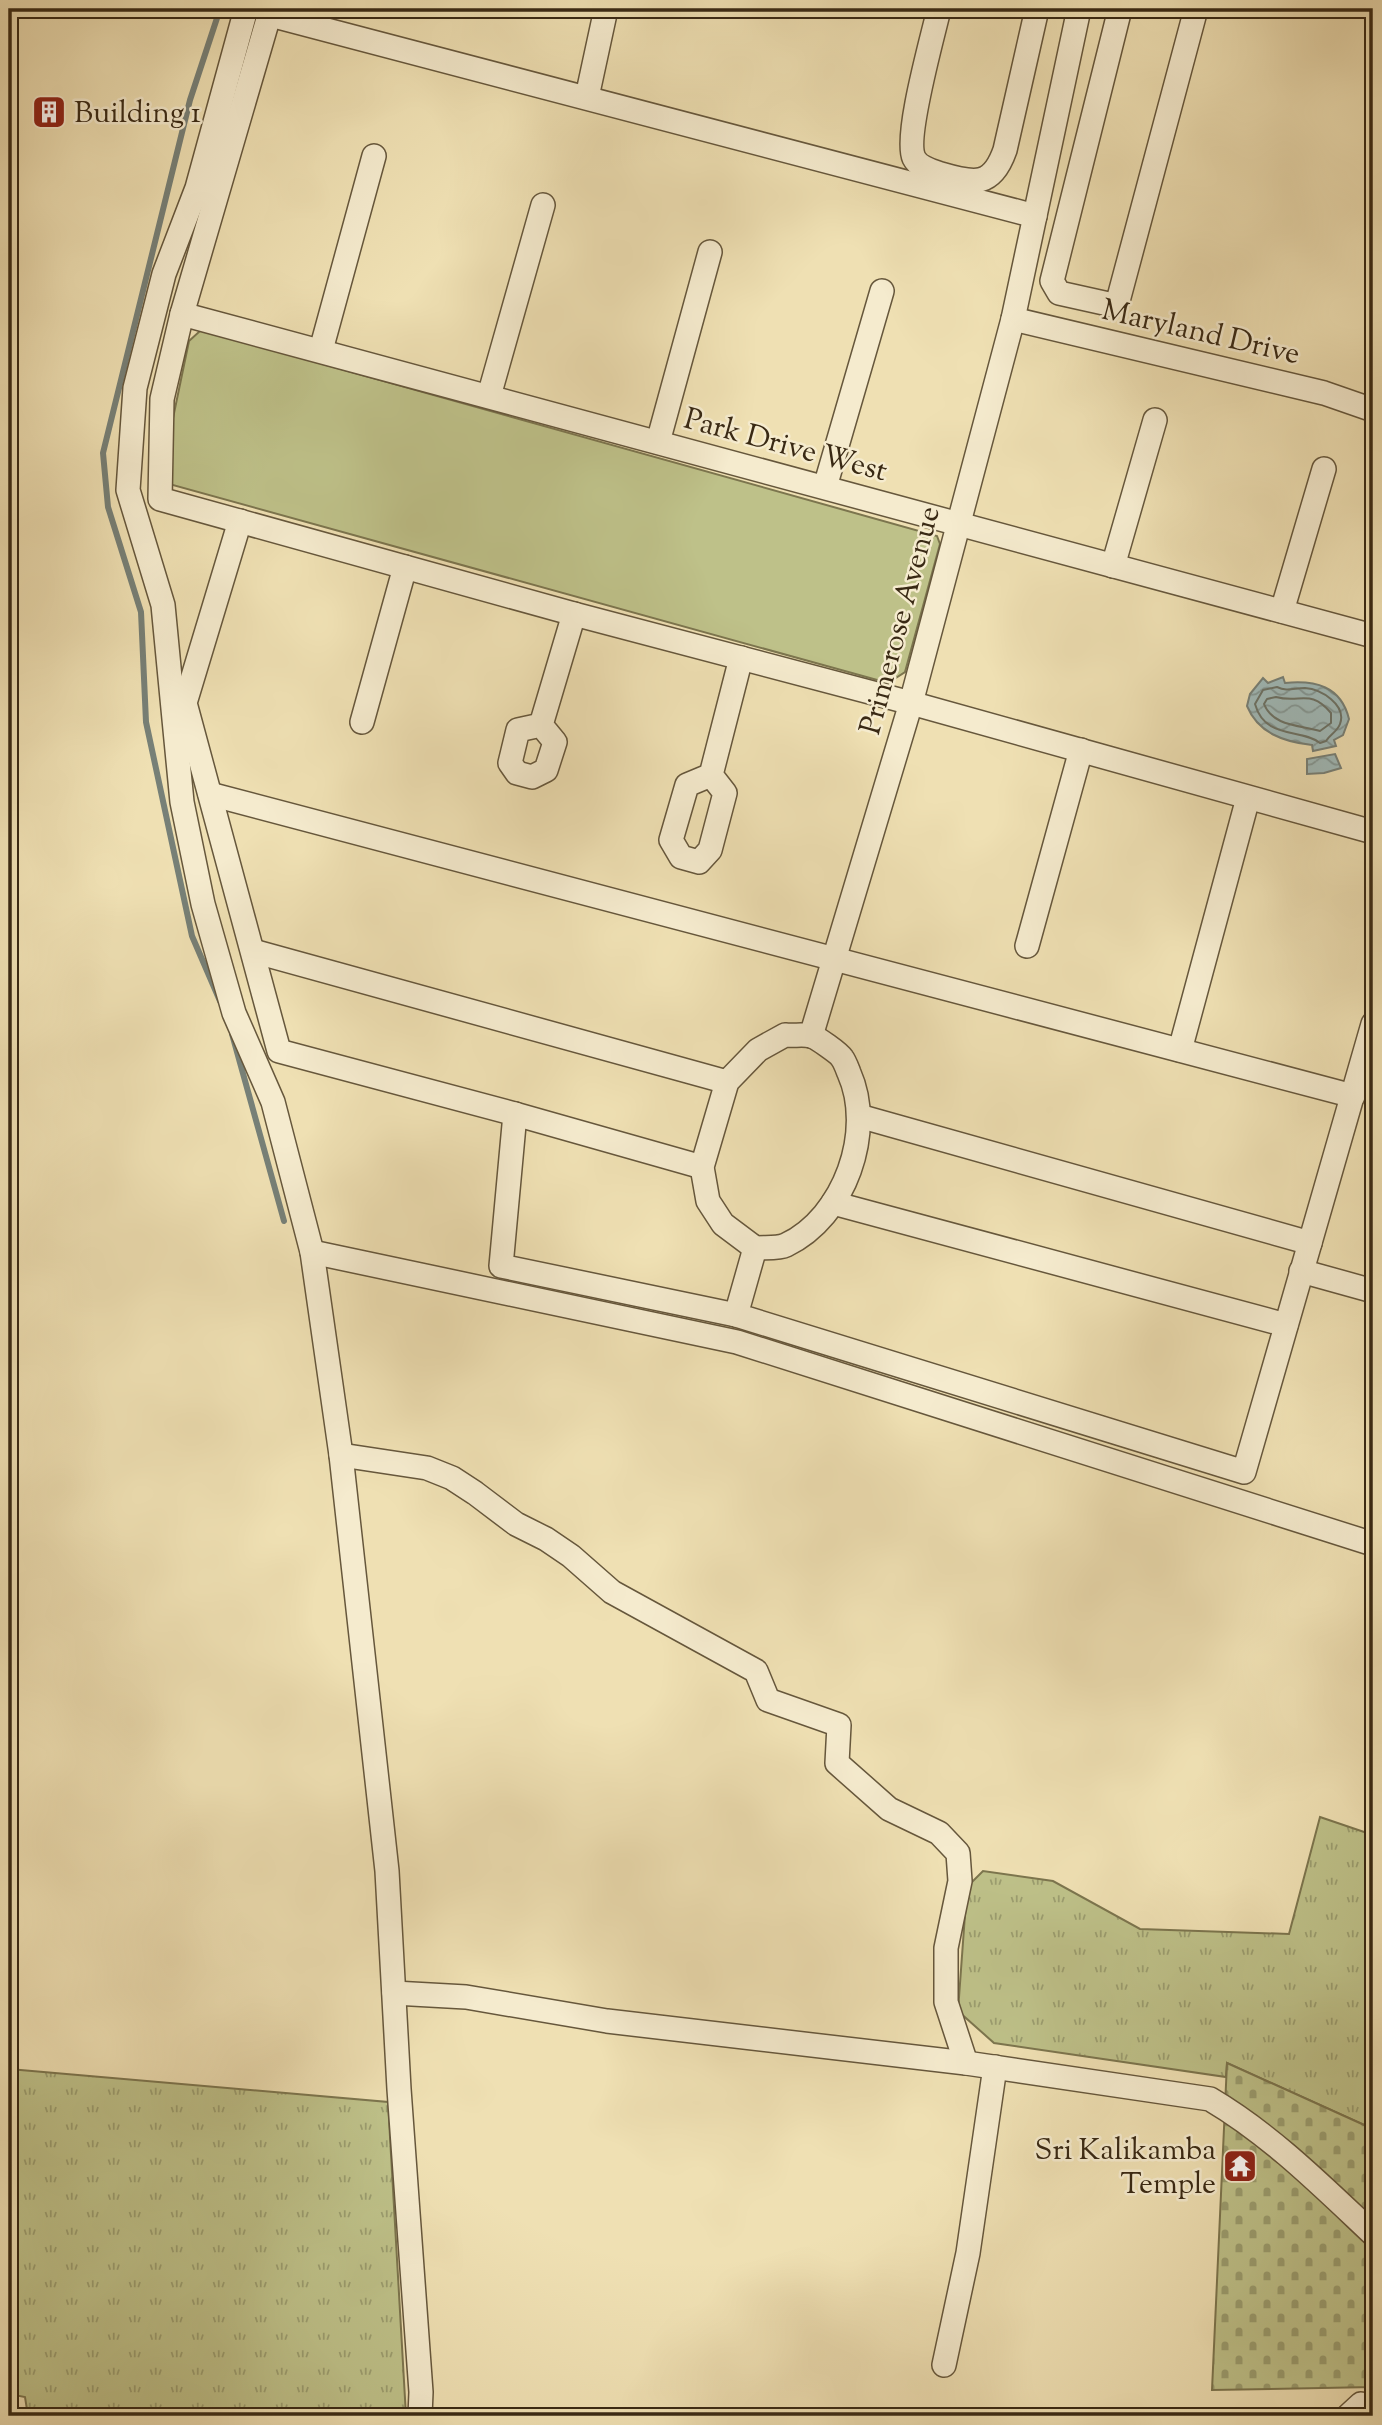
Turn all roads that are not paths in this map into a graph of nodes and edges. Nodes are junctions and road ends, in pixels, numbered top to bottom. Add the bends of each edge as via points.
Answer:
1 (246, 9) edge
2 (606, 9) edge
3 (939, 9) edge
4 (1037, 9) edge
5 (1079, 9) edge
6 (1120, 9) edge
7 (1196, 9) edge
8 (271, 12) edge
9 (587, 97) junction
10 (374, 156) dead end
11 (544, 205) dead end
12 (1035, 216) junction
13 (710, 252) dead end
14 (882, 291) dead end
15 (182, 313) junction
16 (1013, 319) junction
17 (321, 350) junction
18 (489, 396) junction
19 (1373, 410) edge
20 (1155, 420) dead end
21 (658, 442) junction
22 (1324, 468) dead end
23 (825, 487) junction
24 (240, 521) junction
25 (958, 523) junction
26 (1113, 566) junction
27 (405, 567) junction
28 (1282, 611) junction
29 (574, 614) junction
30 (1373, 636) edge
31 (741, 658) junction
32 (911, 703) junction
33 (362, 722) dead end
34 (541, 724) dead end
35 (1081, 750) junction
36 (710, 775) dead end
37 (210, 794) junction
38 (1248, 798) junction
39 (1373, 832) edge
40 (1027, 946) dead end
41 (253, 951) junction
42 (835, 958) junction
43 (1373, 1024) edge
44 (811, 1036) junction
45 (1180, 1050) junction
46 (727, 1082) junction
47 (1353, 1096) junction
48 (515, 1114) junction
49 (859, 1116) junction
50 (702, 1167) junction
51 (833, 1203) junction
52 (1310, 1242) junction
53 (755, 1248) junction
54 (312, 1252) junction
55 (1301, 1271) junction
56 (1373, 1291) edge
57 (736, 1315) junction
58 (1286, 1325) junction
59 (341, 1455) junction
60 (1373, 1544) edge
61 (394, 1993) junction
62 (966, 2063) junction
63 (995, 2067) junction
64 (1373, 2234) edge
65 (944, 2365) dead end
66 (1373, 2406) edge
67 (420, 2416) edge
68 (1348, 2416) edge

1 - 54 street via 197,188 164,274 135,388 128,491 163,605 182,802 203,904 234,1013 273,1102
2 - 9 street
3 - 4 street via 911,134 914,158 926,170 970,183 999,168
5 - 12 street, Primerose Avenue
6 - 7 street via 1052,281 1059,293 1113,305 1118,301
8 - 9 street
8 - 15 street
9 - 12 street
10 - 17 street
11 - 18 street
12 - 16 street, Primerose Avenue
13 - 21 street
14 - 23 street
15 - 17 street, Park Drive West
15 - 24 street via 162,399 160,499
16 - 19 street, Maryland Drive via 1324,393
16 - 25 street, Primerose Avenue
17 - 18 street, Park Drive West
18 - 21 street, Park Drive West
20 - 26 street
21 - 23 street, Park Drive West
22 - 28 street
23 - 25 street, Park Drive West
24 - 27 street
24 - 37 street via 186,704
25 - 26 street, Park Drive West
25 - 32 street, Primerose Avenue
26 - 28 street, Park Drive West
27 - 29 street
27 - 33 street
28 - 30 street, Park Drive West
29 - 31 street
29 - 34 street
31 - 32 street
31 - 36 street
32 - 35 street
32 - 42 street, Primerose Avenue
35 - 38 street
35 - 40 street
37 - 41 street
37 - 42 street
38 - 39 street
38 - 45 street
41 - 46 street
41 - 48 street via 279,1051
42 - 44 street, Primerose Avenue
42 - 45 street
43 - 47 street
44 - 46 street via 785,1035 758,1050
44 - 49 street via 841,1056 855,1087
45 - 47 street
46 - 50 street
47 - 52 street
48 - 50 street
48 - 57 street via 501,1266
49 - 51 street via 846,1179
49 - 52 street
50 - 53 street via 708,1201 723,1224
51 - 53 street via 813,1227 784,1246
51 - 58 street
52 - 55 street
53 - 57 street
54 - 59 street
54 - 60 street via 737,1342
55 - 56 street
55 - 58 street
57 - 58 street via 1244,1472
59 - 61 street via 387,1871
59 - 62 street via 426,1468 452,1478 570,1556 612,1592 756,1671 768,1700 839,1725 837,1763 889,1809 939,1833 958,1853 960,1881 946,1948 946,2002
61 - 62 street via 466,1997 607,2021
61 - 67 street
62 - 63 street
63 - 64 street via 1210,2099 1238,2116
63 - 65 street via 968,2253
66 - 68 street via 1361,2404

